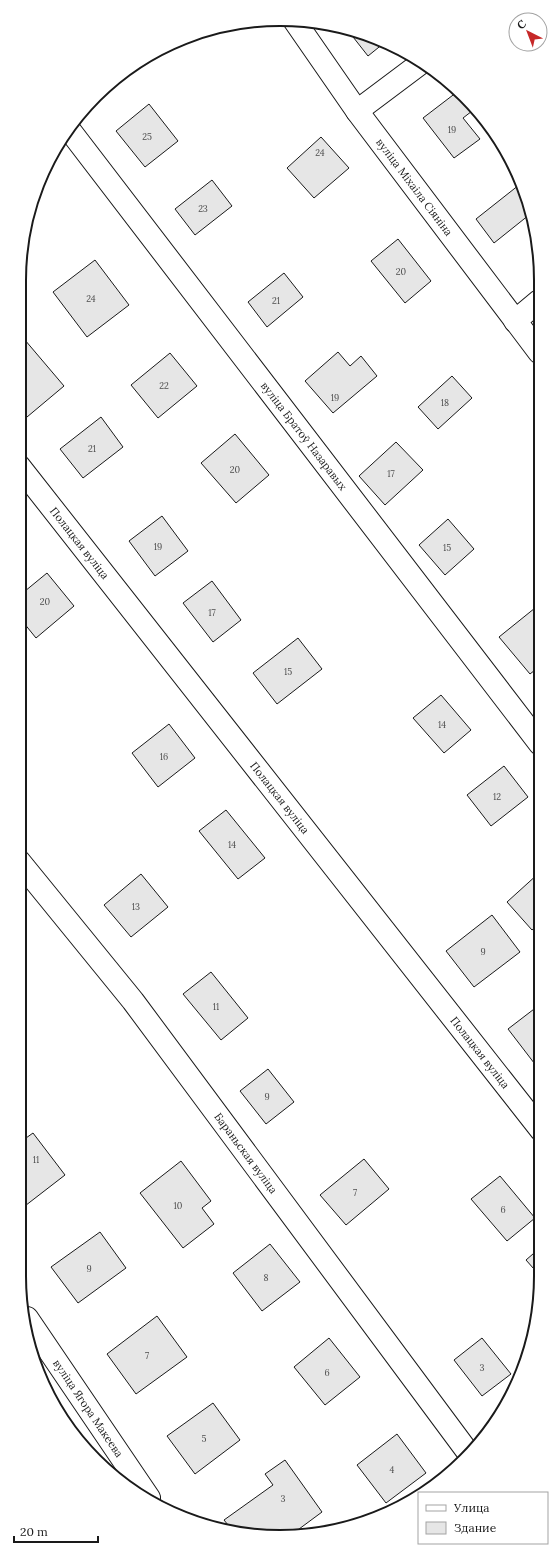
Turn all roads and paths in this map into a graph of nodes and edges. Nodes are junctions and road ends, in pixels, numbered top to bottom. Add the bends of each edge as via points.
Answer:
1 (299, 27) edge
2 (417, 66) edge
3 (358, 110) junction
4 (72, 134) edge
5 (534, 305) edge
6 (515, 321) junction
7 (534, 346) edge
8 (26, 475) edge
9 (534, 736) edge
10 (26, 870) edge
11 (534, 1121) edge
12 (30, 1323) edge
13 (466, 1449) edge
14 (144, 1490) edge

1 - 3 street, вуліца Міхаіла Сіяніна
2 - 3 street
3 - 6 street, вуліца Міхаіла Сіяніна
4 - 9 street, вуліца Братоў Назаравых
5 - 6 street
6 - 7 street, вуліца Міхаіла Сіяніна
8 - 11 street, Полацкая вуліца
10 - 13 street, Бараньская вуліца via 133,1002
12 - 14 street, вуліца Ягора Макеева

